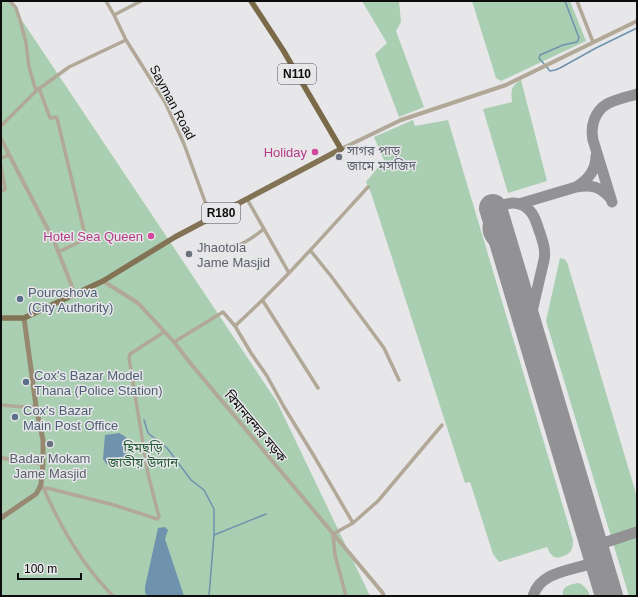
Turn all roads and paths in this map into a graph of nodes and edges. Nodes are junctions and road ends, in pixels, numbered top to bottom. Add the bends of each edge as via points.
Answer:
1 (10, 1) edge
2 (106, 1) edge
3 (140, 1) edge
4 (252, 1) edge
5 (577, 1) edge
6 (114, 15) junction
7 (637, 21) edge
8 (126, 40) junction
9 (593, 42) junction
10 (38, 90) junction
11 (1, 126) edge
12 (1, 139) edge
13 (341, 149) junction
14 (8, 155) junction
15 (1, 158) edge
16 (1, 166) edge
17 (368, 187) dead end
18 (1, 191) edge
19 (247, 199) junction
20 (211, 218) junction
21 (264, 229) junction
22 (208, 249) dead end
23 (310, 250) junction
24 (58, 252) junction
25 (289, 273) junction
26 (103, 280) junction
27 (75, 294) junction
28 (262, 301) junction
29 (1, 317) edge
30 (24, 318) junction
31 (235, 326) junction
32 (164, 332) junction
33 (174, 342) junction
34 (398, 380) dead end
35 (318, 388) dead end
36 (1, 405) edge
37 (36, 406) junction
38 (442, 425) dead end
39 (1, 458) edge
40 (43, 464) junction
41 (42, 486) junction
42 (1, 518) edge
43 (353, 522) junction
44 (333, 534) junction
45 (113, 596) edge
46 (346, 596) edge
47 (384, 596) edge

1 - 10 street via 16,8 20,20 30,67
2 - 6 street, Sayman Road
3 - 6 street
4 - 13 highway, N110
5 - 9 street
6 - 8 street, Sayman Road
7 - 9 street
8 - 10 street via 69,67
8 - 20 street, Sayman Road via 165,102 184,144
9 - 13 street via 506,85 401,120
10 - 11 street
10 - 24 street via 50,118 57,118 86,240
12 - 14 street
13 - 19 main road, R180
14 - 15 street
14 - 24 street
16 - 18 street via 5,189
17 - 23 street
19 - 20 main road, R180
19 - 21 street
20 - 26 main road, R180
21 - 22 street via 238,245
21 - 25 street
23 - 25 street
23 - 34 street via 384,348
24 - 27 street
25 - 28 street
26 - 27 main road, R180
26 - 32 street, বিমানবন্দর সড়ক via 138,303
27 - 30 main road, R180
28 - 31 street
28 - 35 street
29 - 30 main road, R180
30 - 37 main road
31 - 33 street via 223,312
31 - 43 street
32 - 33 street, বিমানবন্দর সড়ক
32 - 41 street via 130,354 129,358 148,474 159,517 157,519
33 - 44 street, বিমানবন্দর সড়ক
36 - 37 street
37 - 40 main road via 43,440
38 - 43 street via 378,502
39 - 40 street
40 - 41 main road
41 - 42 main road via 36,494
41 - 45 street via 65,532
43 - 44 street
44 - 46 street via 335,555
44 - 47 street, বিমানবন্দর সড়ক

